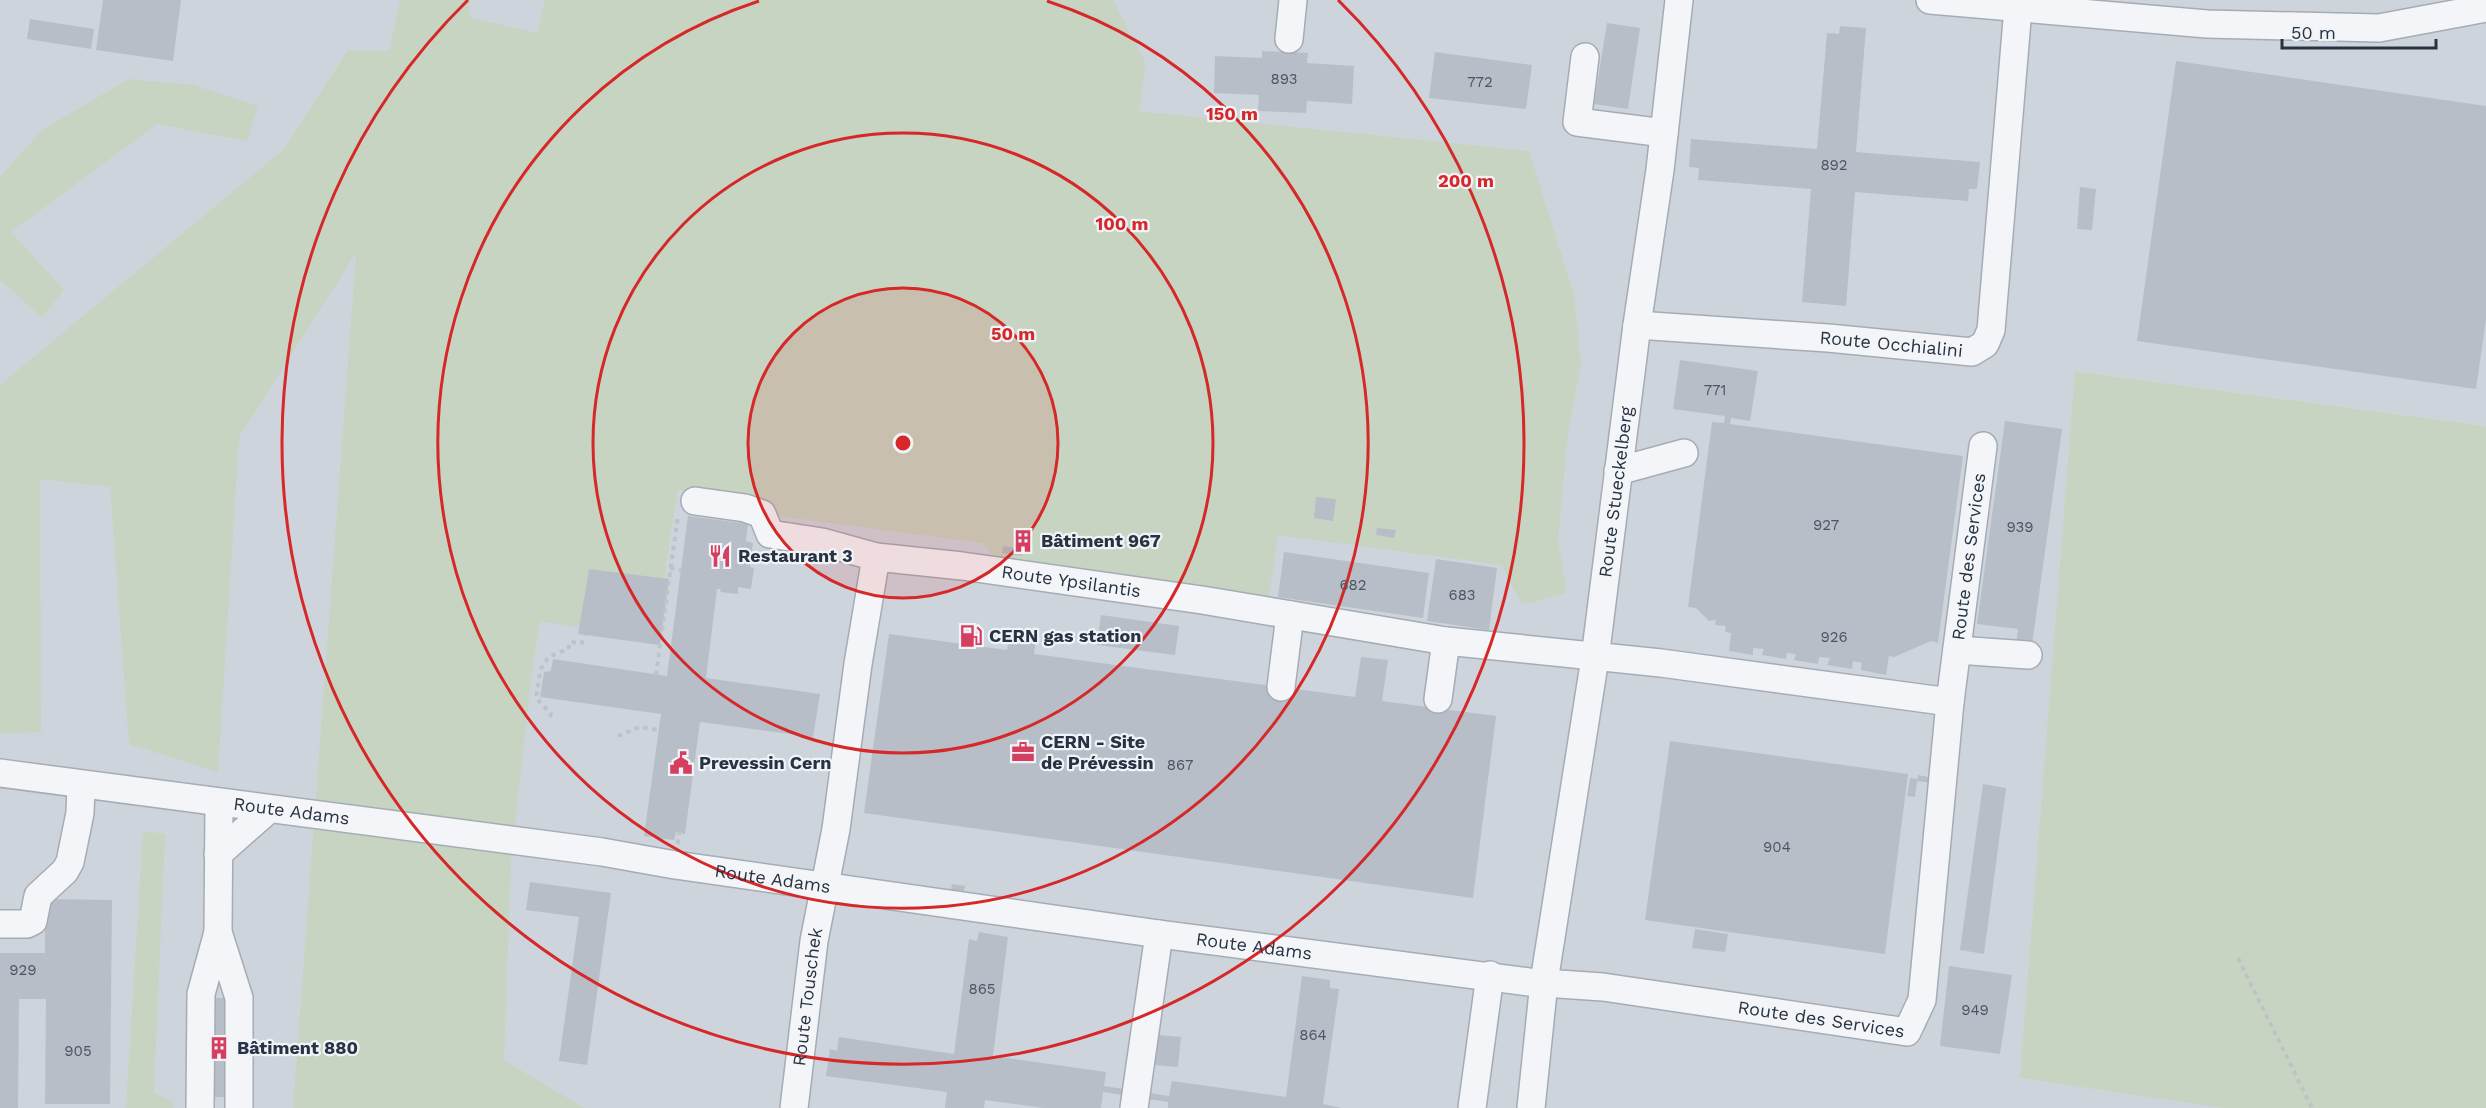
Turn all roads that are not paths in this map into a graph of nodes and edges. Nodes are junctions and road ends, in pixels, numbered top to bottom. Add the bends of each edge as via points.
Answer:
1 (1293, 0) edge
2 (1679, 0) edge
3 (1930, 0) edge
4 (2018, 8) junction
5 (2486, 8) edge
6 (2208, 12) edge
7 (1289, 39) dead end
8 (1585, 57) dead end
9 (1664, 133) junction
10 (1637, 325) junction
11 (1983, 446) dead end
12 (1684, 453) dead end
13 (1618, 471) junction
14 (695, 501) road end
15 (876, 557) junction
16 (1290, 615) junction
17 (1446, 641) junction
18 (1957, 650) junction
19 (2028, 655) dead end
20 (1595, 658) junction
21 (1281, 687) dead end
22 (1438, 699) dead end
23 (1950, 702) junction
24 (0, 773) edge
25 (81, 785) junction
26 (219, 803) junction
27 (268, 810) junction
28 (218, 854) junction
29 (824, 885) junction
30 (0, 924) edge
31 (218, 932) junction
32 (1159, 934) junction
33 (1490, 975) junction
34 (1544, 982) junction
35 (200, 1108) edge
36 (239, 1108) edge
37 (794, 1108) edge
38 (1134, 1108) edge
39 (1472, 1108) edge
40 (1531, 1108) edge

1 - 7 street
2 - 9 street, Route Stueckelberg
3 - 4 street
4 - 6 street
4 - 10 street, Route Occhialini via 1991,330 1985,344 1972,352
5 - 6 street via 2379,28
8 - 9 street via 1577,122
9 - 10 street, Route Stueckelberg
10 - 13 street, Route Stueckelberg
11 - 18 street, Route des Services
12 - 13 street
13 - 20 street, Route Stueckelberg
14 - 15 street, Route Ypsilantis via 762,514 770,534 822,542
15 - 16 street, Route Ypsilantis via 985,569
15 - 29 street via 836,829
16 - 17 street, Route Ypsilantis
16 - 21 street
17 - 20 street, Route Ypsilantis
17 - 22 street
18 - 19 street
18 - 23 street, Route des Services
20 - 23 street via 1661,663
20 - 34 street, Route Stueckelberg
23 - 34 street, Route des Services via 1922,1000 1907,1032 1603,987
24 - 25 street, Route Adams
25 - 26 street, Route Adams
25 - 30 street via 80,813 65,871 38,896 33,921
26 - 27 street, Route Adams
26 - 28 street
27 - 28 street
27 - 29 street, Route Adams via 602,852
28 - 31 street
29 - 32 street, Route Adams
29 - 37 street, Route Touschek
31 - 35 street via 201,994
31 - 36 street via 239,998
32 - 33 street, Route Adams
32 - 38 street
33 - 34 street, Route Adams
33 - 39 street
34 - 40 street, Route Stueckelberg

